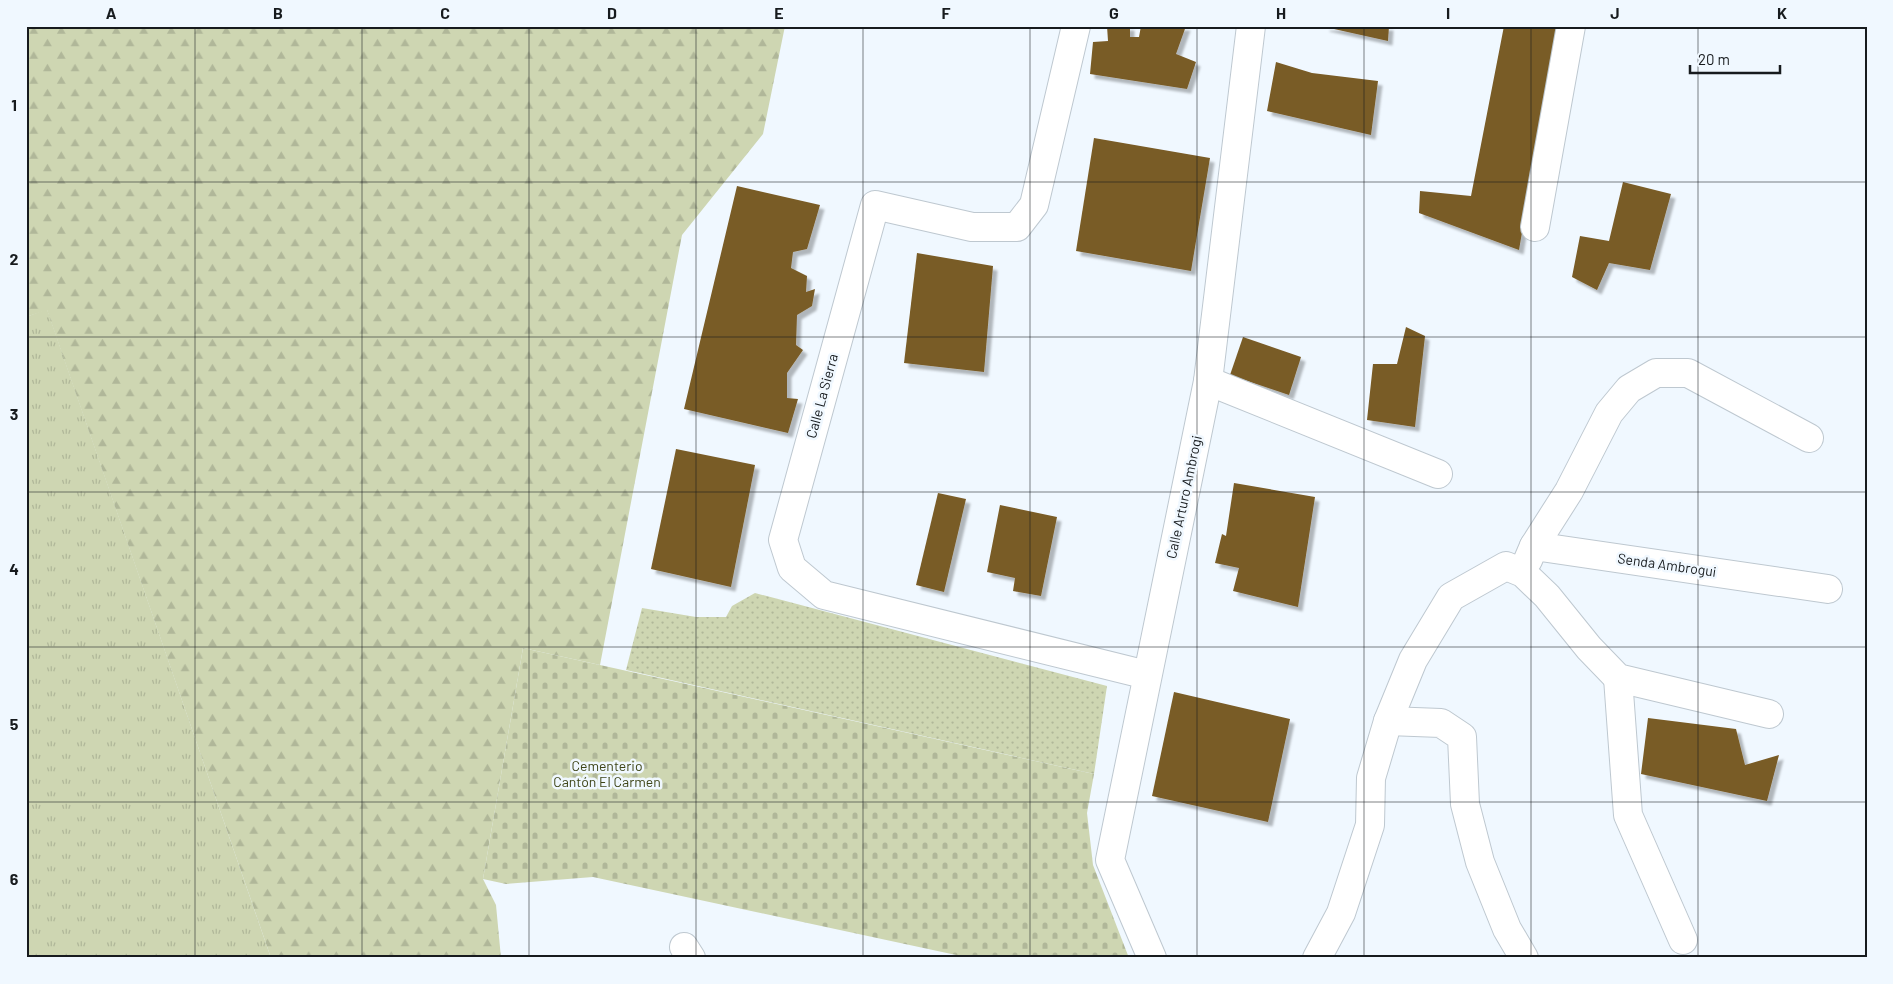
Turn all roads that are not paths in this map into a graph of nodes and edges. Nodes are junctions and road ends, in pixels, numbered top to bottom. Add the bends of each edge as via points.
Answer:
1 (1076, 26) edge
2 (1251, 26) edge
3 (1571, 26) edge
4 (1535, 227) dead end
5 (1208, 381) junction
6 (1809, 438) dead end
7 (1438, 474) dead end
8 (1534, 546) junction
9 (1523, 573) junction
10 (1828, 589) dead end
11 (1147, 675) junction
12 (1618, 678) junction
13 (1769, 714) dead end
14 (1388, 721) junction
15 (1683, 940) dead end
16 (1152, 958) edge
17 (1316, 958) edge
18 (1524, 958) edge

1 - 11 street, Calle La Sierra via 1034,205 1017,227 972,226 875,205 783,540 792,568 824,595
2 - 5 street, Calle Arturo Ambrogi
3 - 4 street
5 - 7 street
5 - 11 street, Calle Arturo Ambrogi
6 - 8 street via 1688,373 1656,373 1629,389 1609,413 1569,491
8 - 9 street
8 - 10 street, Senda Ambrogui
9 - 12 street
9 - 14 street via 1506,566 1451,597 1413,660
11 - 16 street, Calle Arturo Ambrogi via 1110,860
12 - 13 street
12 - 15 street via 1628,814
14 - 17 street via 1371,778 1370,825 1341,913
14 - 18 street via 1441,723 1462,737 1465,804 1480,862 1507,929

